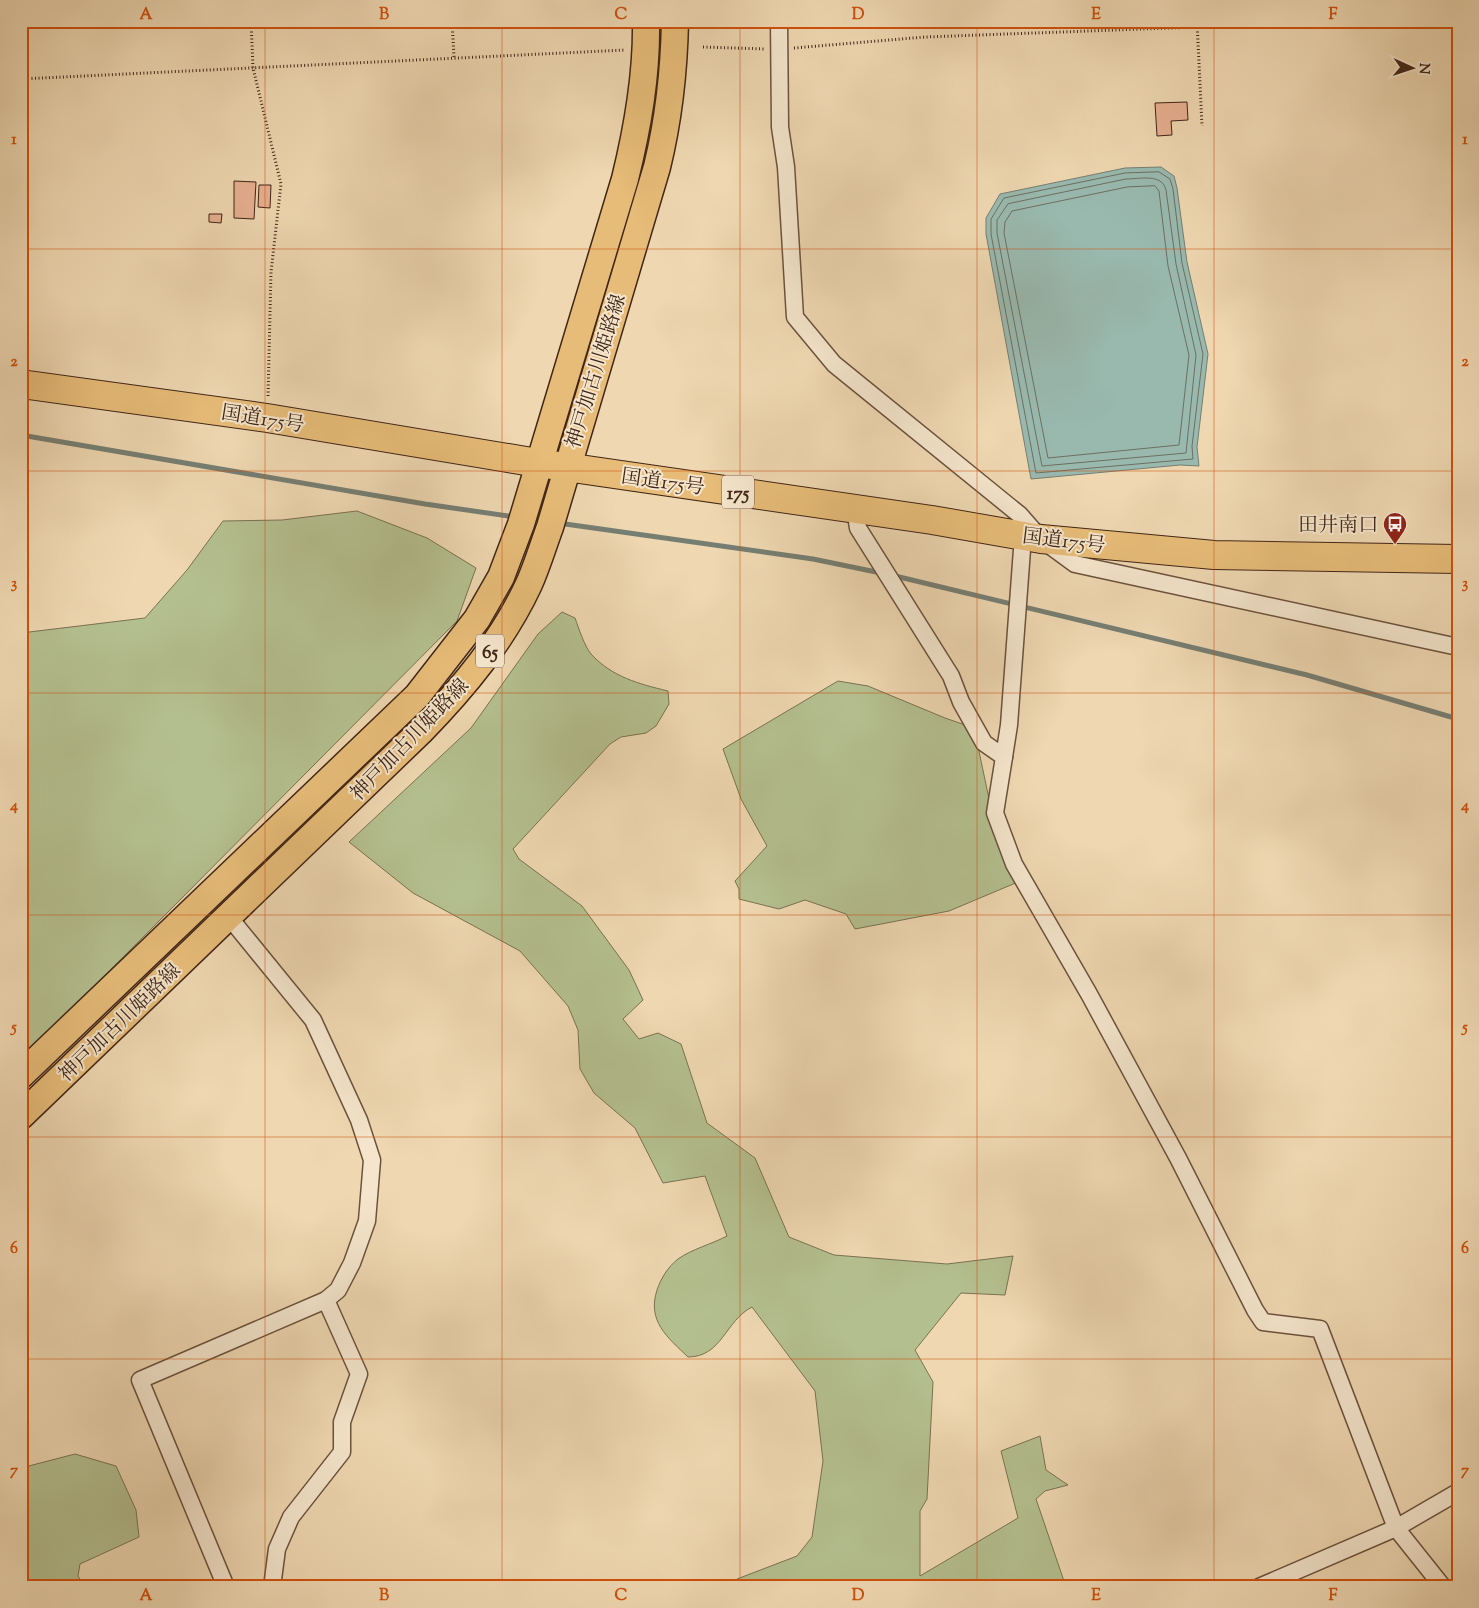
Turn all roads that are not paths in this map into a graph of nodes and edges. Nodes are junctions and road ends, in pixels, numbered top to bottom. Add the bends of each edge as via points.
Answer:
1 (646, 21) edge
2 (675, 21) edge
3 (779, 21) edge
4 (21, 384) edge
5 (538, 463) junction
6 (566, 467) junction
7 (854, 509) junction
8 (1032, 537) junction
9 (1458, 559) edge
10 (1458, 647) edge
11 (1004, 757) junction
12 (229, 916) junction
13 (21, 1075) edge
14 (21, 1116) edge
15 (326, 1300) junction
16 (1458, 1492) edge
17 (1396, 1528) junction
18 (226, 1587) edge
19 (272, 1587) edge
20 (1259, 1587) edge
21 (1443, 1587) edge

1 - 5 main road, 神戸加古川姫路線 / 65 via 646,58 638,124 625,179
2 - 6 main road, 神戸加古川姫路線 / 65 via 674,72 668,122
3 - 8 street via 780,126 786,167 795,317 834,364 1020,514
4 - 5 highway, 国道175号 / 175 via 267,418
5 - 6 highway, 国道175号 / 175
5 - 13 main road, 神戸加古川姫路線 / 65 via 521,524 501,577 476,619 417,696
6 - 7 highway, 国道175号 / 175
6 - 12 main road, 神戸加古川姫路線 / 65 via 550,527 529,584 481,664 421,731
7 - 8 highway, 国道175号 / 175
7 - 11 street via 858,528 952,676 961,702 984,743
8 - 9 highway, 国道175号 / 175 via 1214,555
8 - 10 street via 1075,564
8 - 11 street
11 - 17 street via 996,813 1014,864 1178,1158 1255,1310 1263,1322 1320,1329
12 - 14 main road, 神戸加古川姫路線 / 65
12 - 15 street via 313,1020 359,1120 372,1160 367,1221 338,1290
15 - 18 street via 140,1380
15 - 19 street via 359,1374 342,1422 342,1452 290,1518 277,1549
16 - 17 street
17 - 20 street
17 - 21 street

